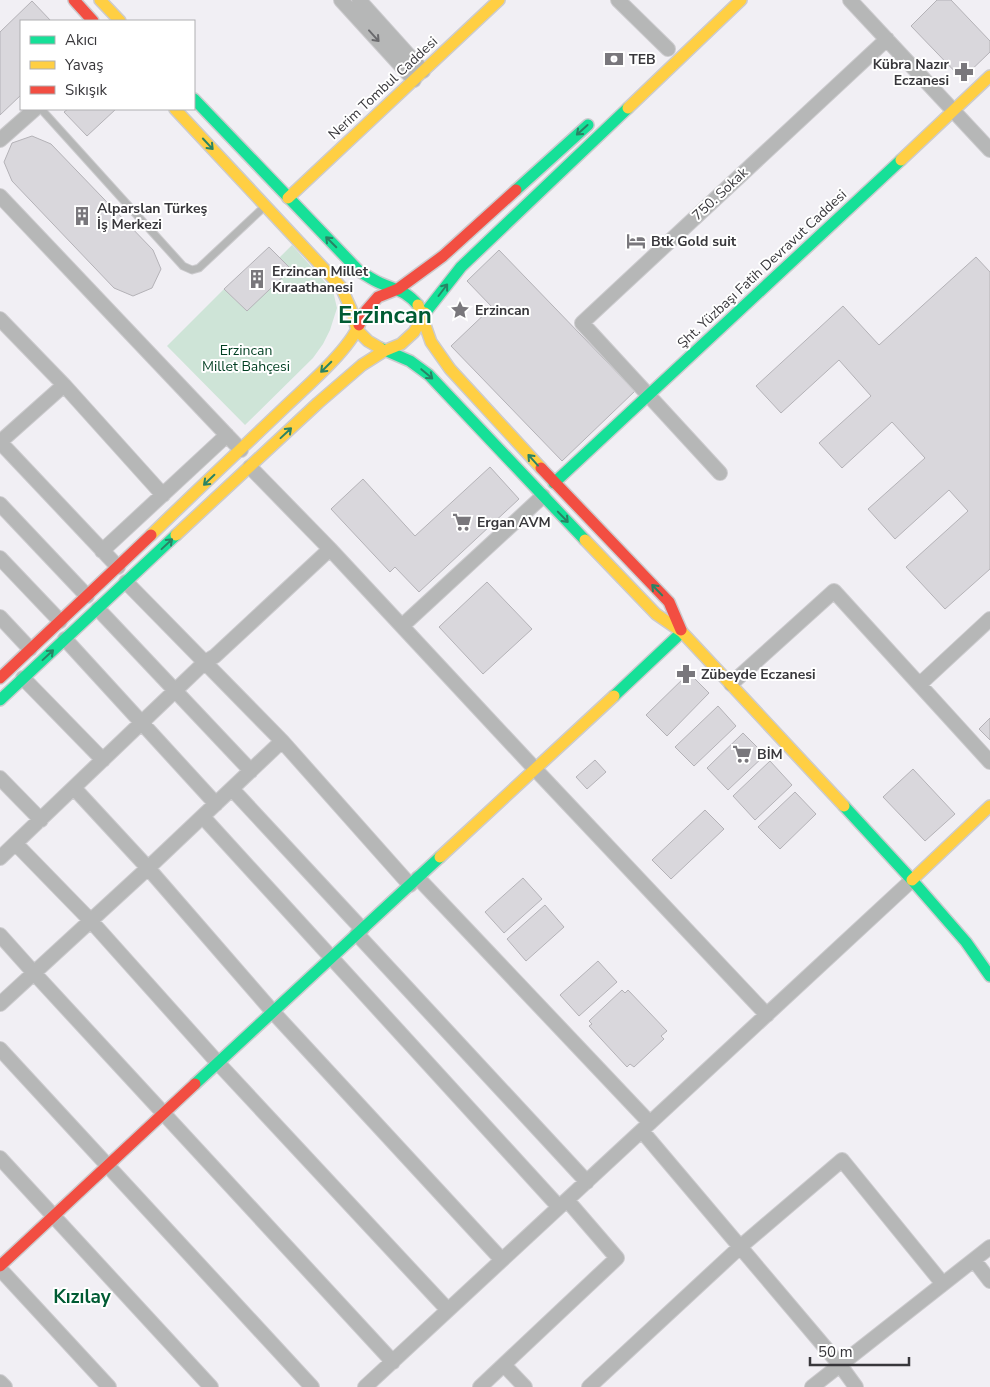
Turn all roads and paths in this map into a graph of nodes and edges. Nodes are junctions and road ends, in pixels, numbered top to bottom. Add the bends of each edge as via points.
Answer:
1 (74, 0) edge
2 (100, 0) edge
3 (341, 0) edge
4 (359, 0) edge
5 (498, 0) edge
6 (618, 0) edge
7 (741, 0) edge
8 (850, 0) edge
9 (92, 20) edge
10 (119, 20) edge
11 (887, 39) junction
12 (668, 49) dead end
13 (419, 75) junction
14 (990, 76) edge
15 (195, 100) edge
16 (34, 110) edge
17 (42, 110) edge
18 (176, 110) edge
19 (954, 111) junction
20 (593, 120) dead end
21 (0, 140) edge
22 (990, 150) edge
23 (0, 196) edge
24 (288, 198) junction
25 (266, 206) junction
26 (398, 289) junction
27 (422, 318) junction
28 (0, 319) edge
29 (357, 330) junction
30 (384, 351) junction
31 (64, 385) junction
32 (648, 395) junction
33 (227, 435) junction
34 (0, 442) edge
35 (241, 450) junction
36 (250, 467) junction
37 (720, 473) dead end
38 (554, 483) junction
39 (163, 495) junction
40 (543, 496) junction
41 (0, 504) edge
42 (330, 549) junction
43 (102, 551) junction
44 (0, 558) edge
45 (118, 567) junction
46 (126, 582) junction
47 (87, 596) junction
48 (98, 608) junction
49 (0, 617) edge
50 (990, 619) edge
51 (60, 621) junction
52 (402, 626) junction
53 (682, 632) junction
54 (65, 639) junction
55 (30, 650) junction
56 (205, 662) junction
57 (0, 678) edge
58 (23, 678) junction
59 (731, 684) junction
60 (920, 684) junction
61 (175, 691) junction
62 (0, 700) edge
63 (142, 723) junction
64 (282, 741) junction
65 (103, 760) junction
66 (990, 762) edge
67 (535, 769) junction
68 (251, 771) junction
69 (0, 778) edge
70 (74, 788) junction
71 (232, 789) junction
72 (216, 804) junction
73 (990, 806) edge
74 (202, 817) junction
75 (41, 820) junction
76 (16, 844) junction
77 (0, 858) edge
78 (148, 868) junction
79 (912, 880) junction
80 (414, 882) junction
81 (91, 921) junction
82 (360, 932) junction
83 (0, 934) edge
84 (331, 958) junction
85 (34, 973) junction
86 (990, 976) edge
87 (0, 1004) edge
88 (273, 1012) junction
89 (766, 1015) junction
90 (0, 1049) edge
91 (218, 1063) junction
92 (164, 1113) junction
93 (646, 1126) junction
94 (0, 1158) edge
95 (108, 1165) junction
96 (586, 1182) junction
97 (563, 1204) junction
98 (54, 1216) junction
99 (740, 1246) junction
100 (990, 1247) edge
101 (502, 1260) junction
102 (974, 1260) junction
103 (0, 1267) edge
104 (990, 1281) edge
105 (943, 1284) junction
106 (448, 1310) junction
107 (392, 1362) junction
108 (504, 1365) junction
109 (840, 1365) junction
110 (0, 1382) edge
111 (5, 1387) edge
112 (109, 1387) edge
113 (210, 1387) edge
114 (312, 1387) edge
115 (365, 1387) edge
116 (480, 1387) edge
117 (525, 1387) edge
118 (589, 1387) edge
119 (812, 1387) edge
120 (856, 1387) edge

1 - 9 main road
2 - 10 main road
3 -> 13 street
4 - 13 street
5 - 13 main road, Nerim Tombul Caddesi
6 - 12 street
27 -> 7 main road via 461,267
8 - 11 street
11 - 19 street
11 - 32 street, 750. Sokak via 582,323
13 - 24 main road, Nerim Tombul Caddesi
14 - 19 main road, Şht. Yüzbaşı Fatih Devravut Caddesi
15 - 24 main road
16 - 21 street
17 - 25 lane via 183,266 192,270 199,268
18 -> 25 main road
19 - 22 street
19 - 32 main road, Şht. Yüzbaşı Fatih Devravut Caddesi
20 -> 26 main road via 443,256
23 - 33 street
26 -> 24 main road via 379,283 360,271
25 - 29 main road via 341,287
26 - 27 main road via 409,295
26 - 29 main road via 378,297 364,313
27 - 30 main road via 408,338
38 -> 27 main road via 450,369 431,342
28 - 31 street
29 - 30 main road via 368,342
29 -> 35 main road via 339,354
36 -> 30 main road via 362,364
30 -> 40 main road via 410,361 429,375
31 - 34 street
31 - 39 street
32 - 37 street
32 - 38 main road, Şht. Yüzbaşı Fatih Devravut Caddesi
33 - 35 street
33 - 39 street
34 - 43 street
35 -> 45 main road
36 - 42 street
46 -> 36 main road
53 -> 38 main road via 669,602
39 - 43 street
40 - 52 street
40 -> 53 main road via 656,614
41 - 47 street
42 - 52 street
42 - 56 street
43 - 45 street
44 - 51 street
45 - 47 main road
46 - 48 main road
46 - 56 street
47 - 51 main road
48 - 54 main road
48 - 61 street
49 - 55 street
50 - 60 street
51 - 55 main road
52 - 67 street
53 - 59 main road
53 - 67 main road
58 -> 54 main road
54 - 63 street
55 - 57 main road
56 - 61 street
56 - 64 street
58 - 62 main road
58 - 65 street
59 - 60 street via 834,591
59 - 79 main road
60 - 66 street
61 - 63 street
61 - 68 street
63 - 65 street
63 - 72 street
64 - 68 street
64 - 80 street
65 - 70 street
67 - 80 main road
67 - 89 street
68 - 71 street
69 - 75 street
70 - 75 street
70 - 78 street
71 - 72 street
71 - 82 street
72 - 74 street
73 - 79 main road
74 - 78 street
74 - 84 street
75 - 76 street
76 - 77 street
76 - 81 street
78 - 81 street
78 - 88 street
79 - 86 main road via 966,942
79 - 89 street
80 - 82 main road
80 - 93 street
81 - 85 street
81 - 91 street
82 - 84 main road
82 - 96 street
83 - 85 street
84 - 88 main road
84 - 97 street
85 - 87 street
85 - 92 street
88 - 91 main road
88 - 101 street
89 - 93 street
90 - 95 street
91 - 92 main road
91 - 106 street
92 - 95 main road
92 - 107 street
93 - 96 street
93 - 99 street
94 - 98 street
95 - 98 main road
95 - 114 street
96 - 97 street
97 - 101 street
97 - 108 street via 617,1258
98 - 103 main road
98 - 113 street
99 - 105 street via 842,1160
99 - 109 street
99 - 118 street
100 - 102 street
101 - 106 street
102 - 104 street
102 - 105 street
103 - 112 street
105 - 109 street
106 - 107 street
107 - 115 street
108 - 116 street
108 - 117 street
109 - 119 street
109 - 120 street
110 - 111 street

